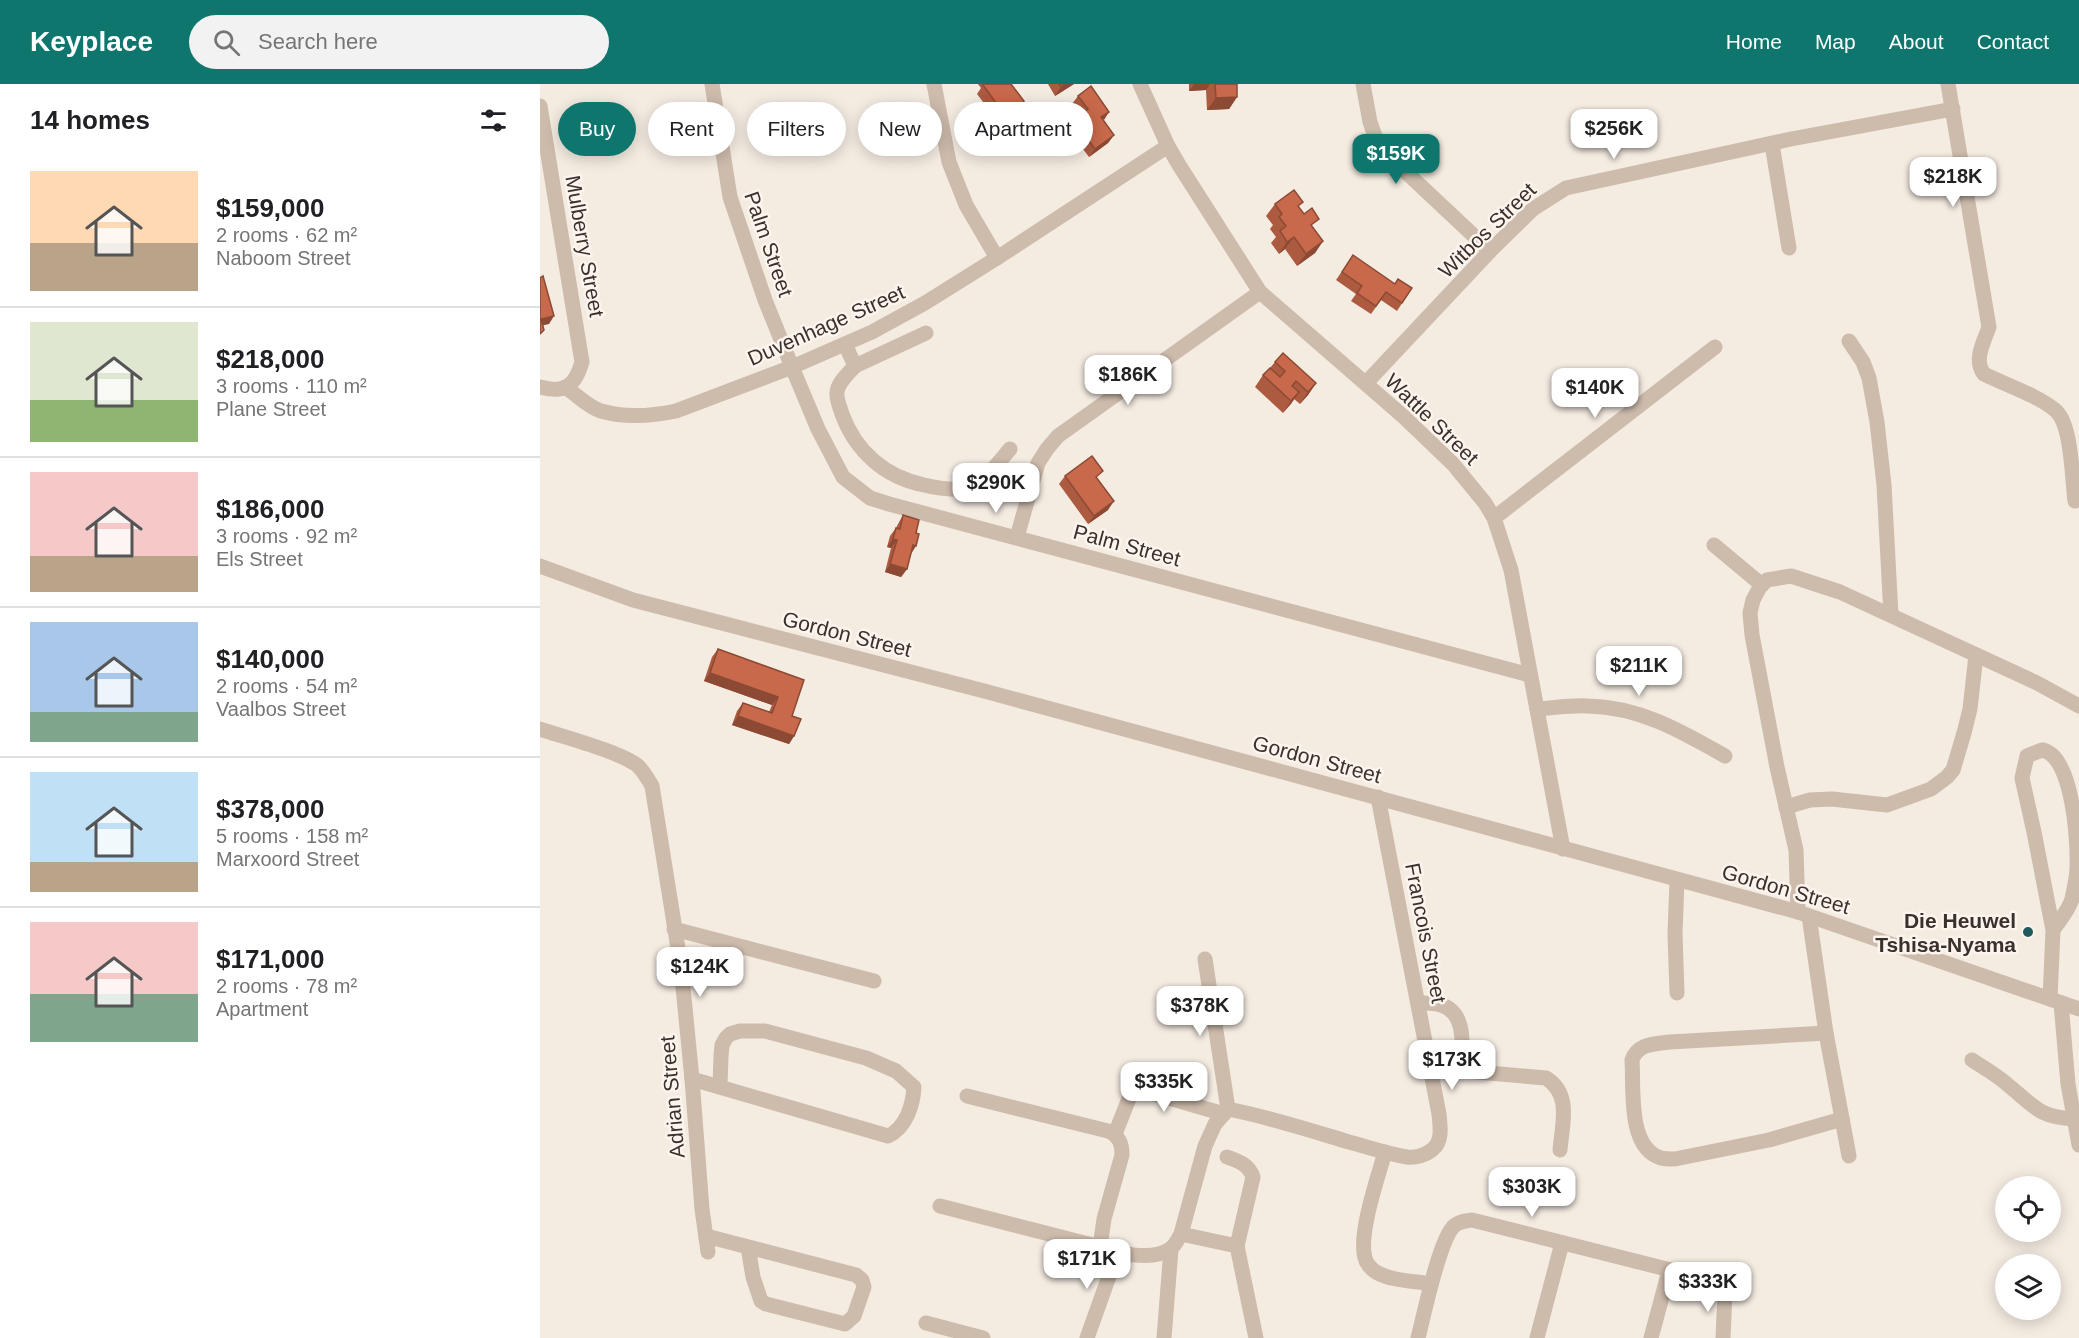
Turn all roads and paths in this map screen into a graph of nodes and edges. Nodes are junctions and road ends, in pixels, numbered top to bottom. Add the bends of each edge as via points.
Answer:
1 (712, 84) edge
2 (934, 84) edge
3 (1140, 84) edge
4 (1363, 84) edge
5 (1948, 84) edge
6 (540, 106) edge
7 (1953, 109) junction
8 (1772, 144) junction
9 (1168, 146) junction
10 (1789, 248) dead end
11 (1490, 251) junction
12 (997, 258) junction
13 (1260, 292) junction
14 (926, 333) dead end
15 (1849, 341) dead end
16 (845, 344) junction
17 (1715, 347) dead end
18 (855, 366) junction
19 (792, 367) junction
20 (1366, 383) junction
21 (540, 387) edge
22 (565, 387) junction
23 (1010, 449) dead end
24 (2075, 501) dead end
25 (1494, 518) junction
26 (1017, 537) junction
27 (1714, 545) dead end
28 (540, 566) edge
29 (1762, 585) junction
30 (1891, 615) junction
31 (1976, 655) junction
32 (1530, 675) junction
33 (2079, 706) edge
34 (1537, 709) junction
35 (540, 729) edge
36 (1725, 756) dead end
37 (1378, 797) junction
38 (1786, 807) junction
39 (1563, 849) junction
40 (1677, 880) junction
41 (1804, 914) junction
42 (675, 929) junction
43 (2052, 930) junction
44 (1205, 959) dead end
45 (874, 981) dead end
46 (1677, 993) dead end
47 (2055, 1001) junction
48 (1418, 1003) junction
49 (2079, 1009) edge
50 (1826, 1033) junction
51 (1972, 1060) dead end
52 (1430, 1068) junction
53 (1462, 1071) junction
54 (692, 1079) junction
55 (720, 1086) junction
56 (967, 1096) dead end
57 (2075, 1101) edge
58 (1226, 1112) junction
59 (1842, 1119) junction
60 (2074, 1119) junction
61 (1115, 1134) junction
62 (2079, 1145) edge
63 (1560, 1150) dead end
64 (1385, 1152) junction
65 (1849, 1156) dead end
66 (1227, 1157) dead end
67 (940, 1206) dead end
68 (1181, 1234) junction
69 (706, 1236) junction
70 (1562, 1243) junction
71 (1237, 1246) junction
72 (748, 1247) junction
73 (1100, 1247) junction
74 (1171, 1249) junction
75 (708, 1252) dead end
76 (1117, 1254) junction
77 (1669, 1271) junction
78 (1721, 1282) junction
79 (1431, 1284) junction
80 (1742, 1288) dead end
81 (926, 1323) dead end
82 (983, 1338) edge
83 (1087, 1338) edge
84 (1164, 1338) edge
85 (1256, 1338) edge
86 (1418, 1338) edge
87 (1537, 1338) edge
88 (1651, 1338) edge
89 (1723, 1338) edge

1 - 19 street, Palm Street via 730,197
2 - 12 street via 949,162 966,205
3 - 9 street, Wattle Street
4 - 11 street via 1376,139 1391,158
5 - 7 street
6 - 22 street, Mulberry Street via 582,362 577,378
7 - 8 street, Witbos Street
7 - 24 street via 1989,327 1979,355 1980,368 1984,374 2045,404 2060,416 2068,440
8 - 10 street
8 - 11 street, Witbos Street via 1566,188 1533,209
9 - 12 street, Duvenhage Street
9 - 13 street, Wattle Street
11 - 20 street, Witbos Street
12 - 16 street, Duvenhage Street via 925,303
13 - 20 street, Wattle Street
13 - 26 street via 1058,436 1038,464
14 - 18 street
15 - 30 street via 1869,378 1877,422
16 - 18 street
16 - 19 street, Duvenhage Street
17 - 25 street
18 - 23 street via 839,385 838,401 846,424 864,452 891,474 934,488 967,488 979,482
19 - 22 street, Duvenhage Street via 657,415 599,411
19 - 26 street, Palm Street via 843,477 856,489 889,504
20 - 25 street, Wattle Street via 1453,464
21 - 22 street
25 - 32 street, Wattle Street via 1511,570
26 - 32 street, Palm Street
27 - 29 street
28 - 37 street, Gordon Street via 644,603
29 - 30 street via 1776,577 1791,576
29 - 38 street via 1750,613 1752,635
30 - 31 street
31 - 33 street
31 - 38 street via 1970,709 1953,770 1947,777 1931,789 1887,805 1832,798
32 - 34 street, Wattle Street
34 - 36 street via 1617,708 1671,726
34 - 39 street, Wattle Street
35 - 42 street, Adrian Street via 618,756 637,765 647,776 652,786
37 - 39 street, Gordon Street
37 - 48 street, Francois Street
38 - 41 street
39 - 40 street, Gordon Street
40 - 41 street, Gordon Street
40 - 46 street
41 - 47 street, Gordon Street
41 - 50 street
42 - 45 street
42 - 54 street, Adrian Street
43 - 43 street via 2022,778 2027,756 2042,750 2052,755 2067,781 2077,868 2071,902
43 - 47 street
44 - 58 street
47 - 49 street, Gordon Street
47 - 57 street
48 - 52 street, Francois Street
48 - 53 street via 1439,1004 1457,1017
50 - 59 street
50 - 59 street via 1645,1046 1632,1060 1635,1126 1650,1151 1661,1158 1676,1159 1769,1140
51 - 60 street via 2042,1112 2054,1118
52 - 53 street
52 - 64 street, Francois Street via 1439,1114 1438,1143 1421,1156
53 - 63 street via 1546,1078 1557,1086 1563,1098
54 - 55 street
54 - 69 street, Adrian Street
55 - 55 street via 888,1136 905,1122 914,1098 914,1088 896,1071 866,1058 765,1031 730,1034 722,1045
56 - 61 street
57 - 60 street
58 - 61 street, Francois Street via 1138,1089 1130,1096
58 - 64 street, Francois Street via 1256,1115
58 - 68 street via 1215,1124 1205,1146
59 - 65 street
60 - 62 street
61 - 73 street via 1122,1155
64 - 79 street via 1366,1223 1365,1258 1376,1272
66 - 71 street via 1240,1161 1253,1177
67 - 73 street
68 - 71 street
68 - 74 street
69 - 72 street
69 - 75 street, Adrian Street
70 - 77 street
70 - 79 street via 1472,1220 1461,1221 1448,1236
70 - 87 street
71 - 85 street
72 - 72 street via 856,1275 864,1287 854,1316 845,1324 766,1305 760,1301
73 - 76 street
74 - 76 street via 1148,1255
74 - 84 street
76 - 83 street
77 - 78 street
77 - 88 street
78 - 80 street
78 - 89 street via 1725,1293
79 - 86 street
81 - 82 street

